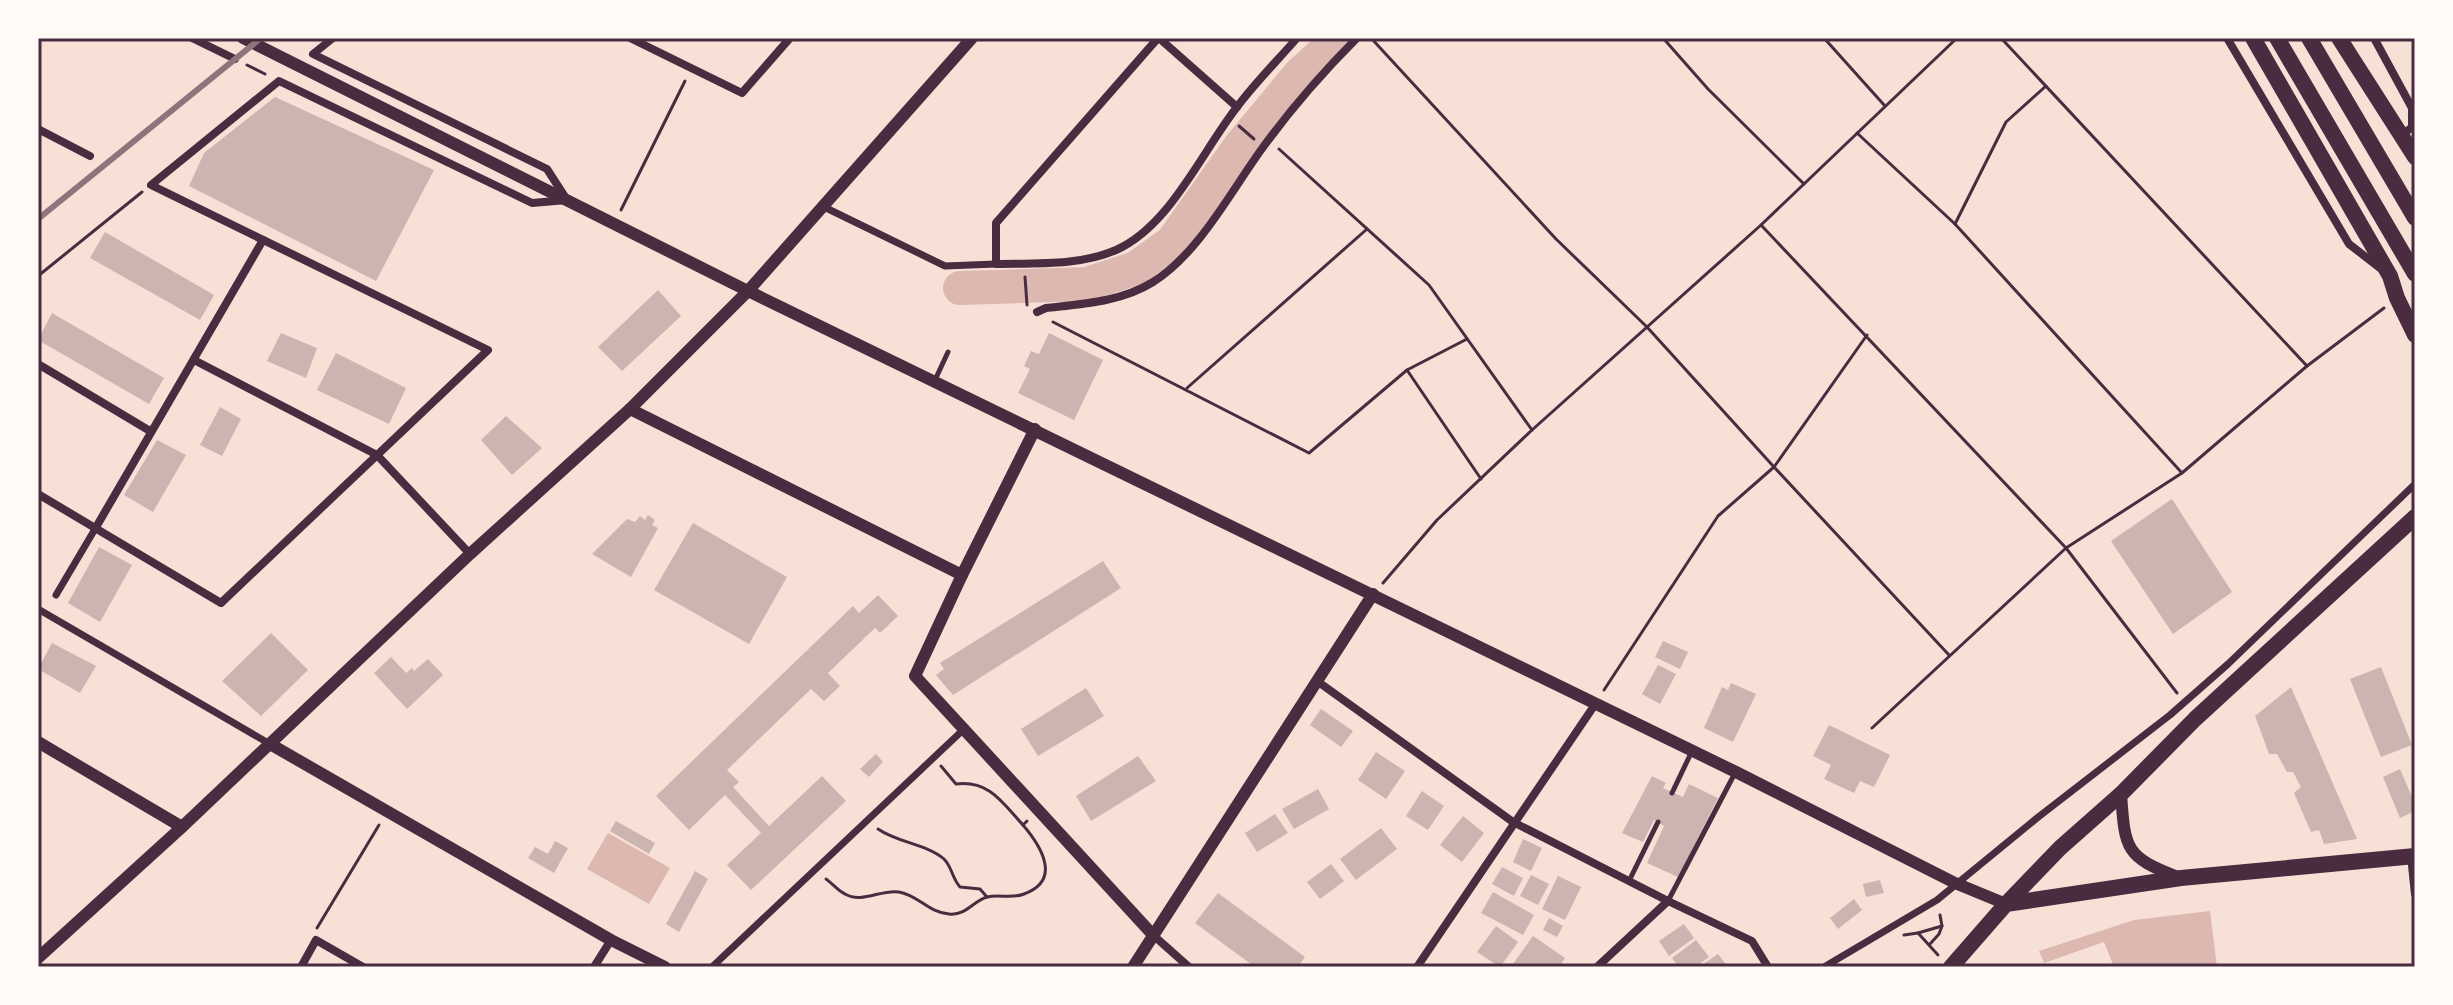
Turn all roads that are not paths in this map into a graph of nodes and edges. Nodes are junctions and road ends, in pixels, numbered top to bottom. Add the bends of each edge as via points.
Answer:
1 (192, 38) edge
2 (243, 38) edge
3 (333, 38) edge
4 (630, 38) edge
5 (790, 38) edge
6 (972, 38) edge
7 (1158, 38) edge
8 (1297, 38) edge
9 (1357, 38) edge
10 (2227, 38) edge
11 (2277, 38) edge
12 (2309, 38) edge
13 (2339, 38) edge
14 (2389, 38) edge
15 (2254, 39) edge
16 (2376, 41) edge
17 (235, 59) road end
18 (418, 105) junction
19 (1237, 107) junction
20 (410, 122) junction
21 (38, 129) edge
22 (2401, 136) junction
23 (470, 152) junction
24 (90, 156) dead end
25 (2415, 157) edge
26 (461, 169) junction
27 (567, 200) junction
28 (822, 206) junction
29 (2415, 218) edge
30 (263, 240) junction
31 (996, 264) junction
32 (2415, 274) edge
33 (2390, 276) junction
34 (748, 291) junction
35 (1037, 312) road end
36 (2415, 335) edge
37 (948, 352) dead end
38 (194, 360) junction
39 (38, 364) edge
40 (935, 381) junction
41 (630, 409) junction
42 (1035, 429) junction
43 (150, 431) junction
44 (377, 455) junction
45 (2415, 484) edge
46 (38, 494) edge
47 (2415, 517) edge
48 (95, 529) junction
49 (470, 554) junction
50 (962, 575) junction
51 (1373, 594) junction
52 (56, 595) dead end
53 (38, 609) edge
54 (1317, 681) junction
55 (1596, 703) junction
56 (964, 729) junction
57 (38, 742) edge
58 (270, 744) junction
59 (1692, 750) junction
60 (1736, 772) junction
61 (1672, 793) dead end
62 (2121, 794) junction
63 (1513, 822) junction
64 (1658, 822) dead end
65 (182, 827) junction
66 (2413, 856) edge
67 (2181, 878) junction
68 (1629, 881) junction
69 (1955, 883) junction
70 (2415, 894) edge
71 (1668, 901) junction
72 (2006, 904) junction
73 (1153, 935) junction
74 (611, 940) junction
75 (38, 958) edge
76 (1944, 961) edge
77 (301, 967) edge
78 (363, 967) edge
79 (594, 967) edge
80 (665, 967) edge
81 (712, 967) edge
82 (1133, 967) edge
83 (1189, 967) edge
84 (1417, 967) edge
85 (1597, 967) edge
86 (1768, 967) edge
87 (1824, 967) edge

1 - 17 street
2 - 20 street
3 - 18 street via 313,54
4 - 5 street via 742,93
6 - 28 street
7 - 19 street
7 - 31 street via 996,223
8 - 19 street
9 - 35 street via 1264,141 1196,243 1173,267 1125,296
10 - 33 street via 2349,244
11 - 32 main road
12 - 29 main road
13 - 22 main road
14 - 16 street
15 - 33 main road
16 - 22 street via 2412,108 2412,127
18 - 20 street
18 - 27 street via 547,169
19 - 31 street via 1142,236 1088,259
20 - 23 street
21 - 24 street
22 - 25 main road
23 - 26 street
23 - 27 street
26 - 27 street via 532,203
26 - 30 street via 279,81 151,185
27 - 34 street
28 - 31 street via 945,266
28 - 34 street
30 - 38 street
30 - 44 street via 488,350
33 - 36 main road
34 - 40 street
34 - 41 street
37 - 40 lane
38 - 43 street
38 - 44 street
39 - 43 street
40 - 42 street
41 - 49 street
41 - 50 street
42 - 50 street
42 - 51 street
43 - 48 street
44 - 48 street via 221,603
44 - 49 street
45 - 69 street via 2228,664
46 - 48 street
47 - 62 main road
48 - 52 street
49 - 58 street
50 - 56 street via 915,676
51 - 54 street
51 - 55 street
53 - 58 street
54 - 63 street
54 - 73 street
55 - 59 street
55 - 63 street
56 - 73 street
56 - 81 street
57 - 65 street
58 - 65 street
58 - 74 street
59 - 60 street
59 - 61 lane
60 - 69 street
60 - 71 lane
62 - 67 street via 2131,849 2144,865
62 - 72 main road
63 - 68 street
63 - 84 street
64 - 68 lane
65 - 75 street
66 - 67 main road
66 - 70 street
67 - 72 main road
68 - 71 street
69 - 72 street
69 - 87 street via 1937,900
71 - 85 street
71 - 86 street via 1752,941
72 - 76 main road
73 - 82 street
73 - 83 street
74 - 79 street
74 - 80 street
77 - 78 street via 316,940

